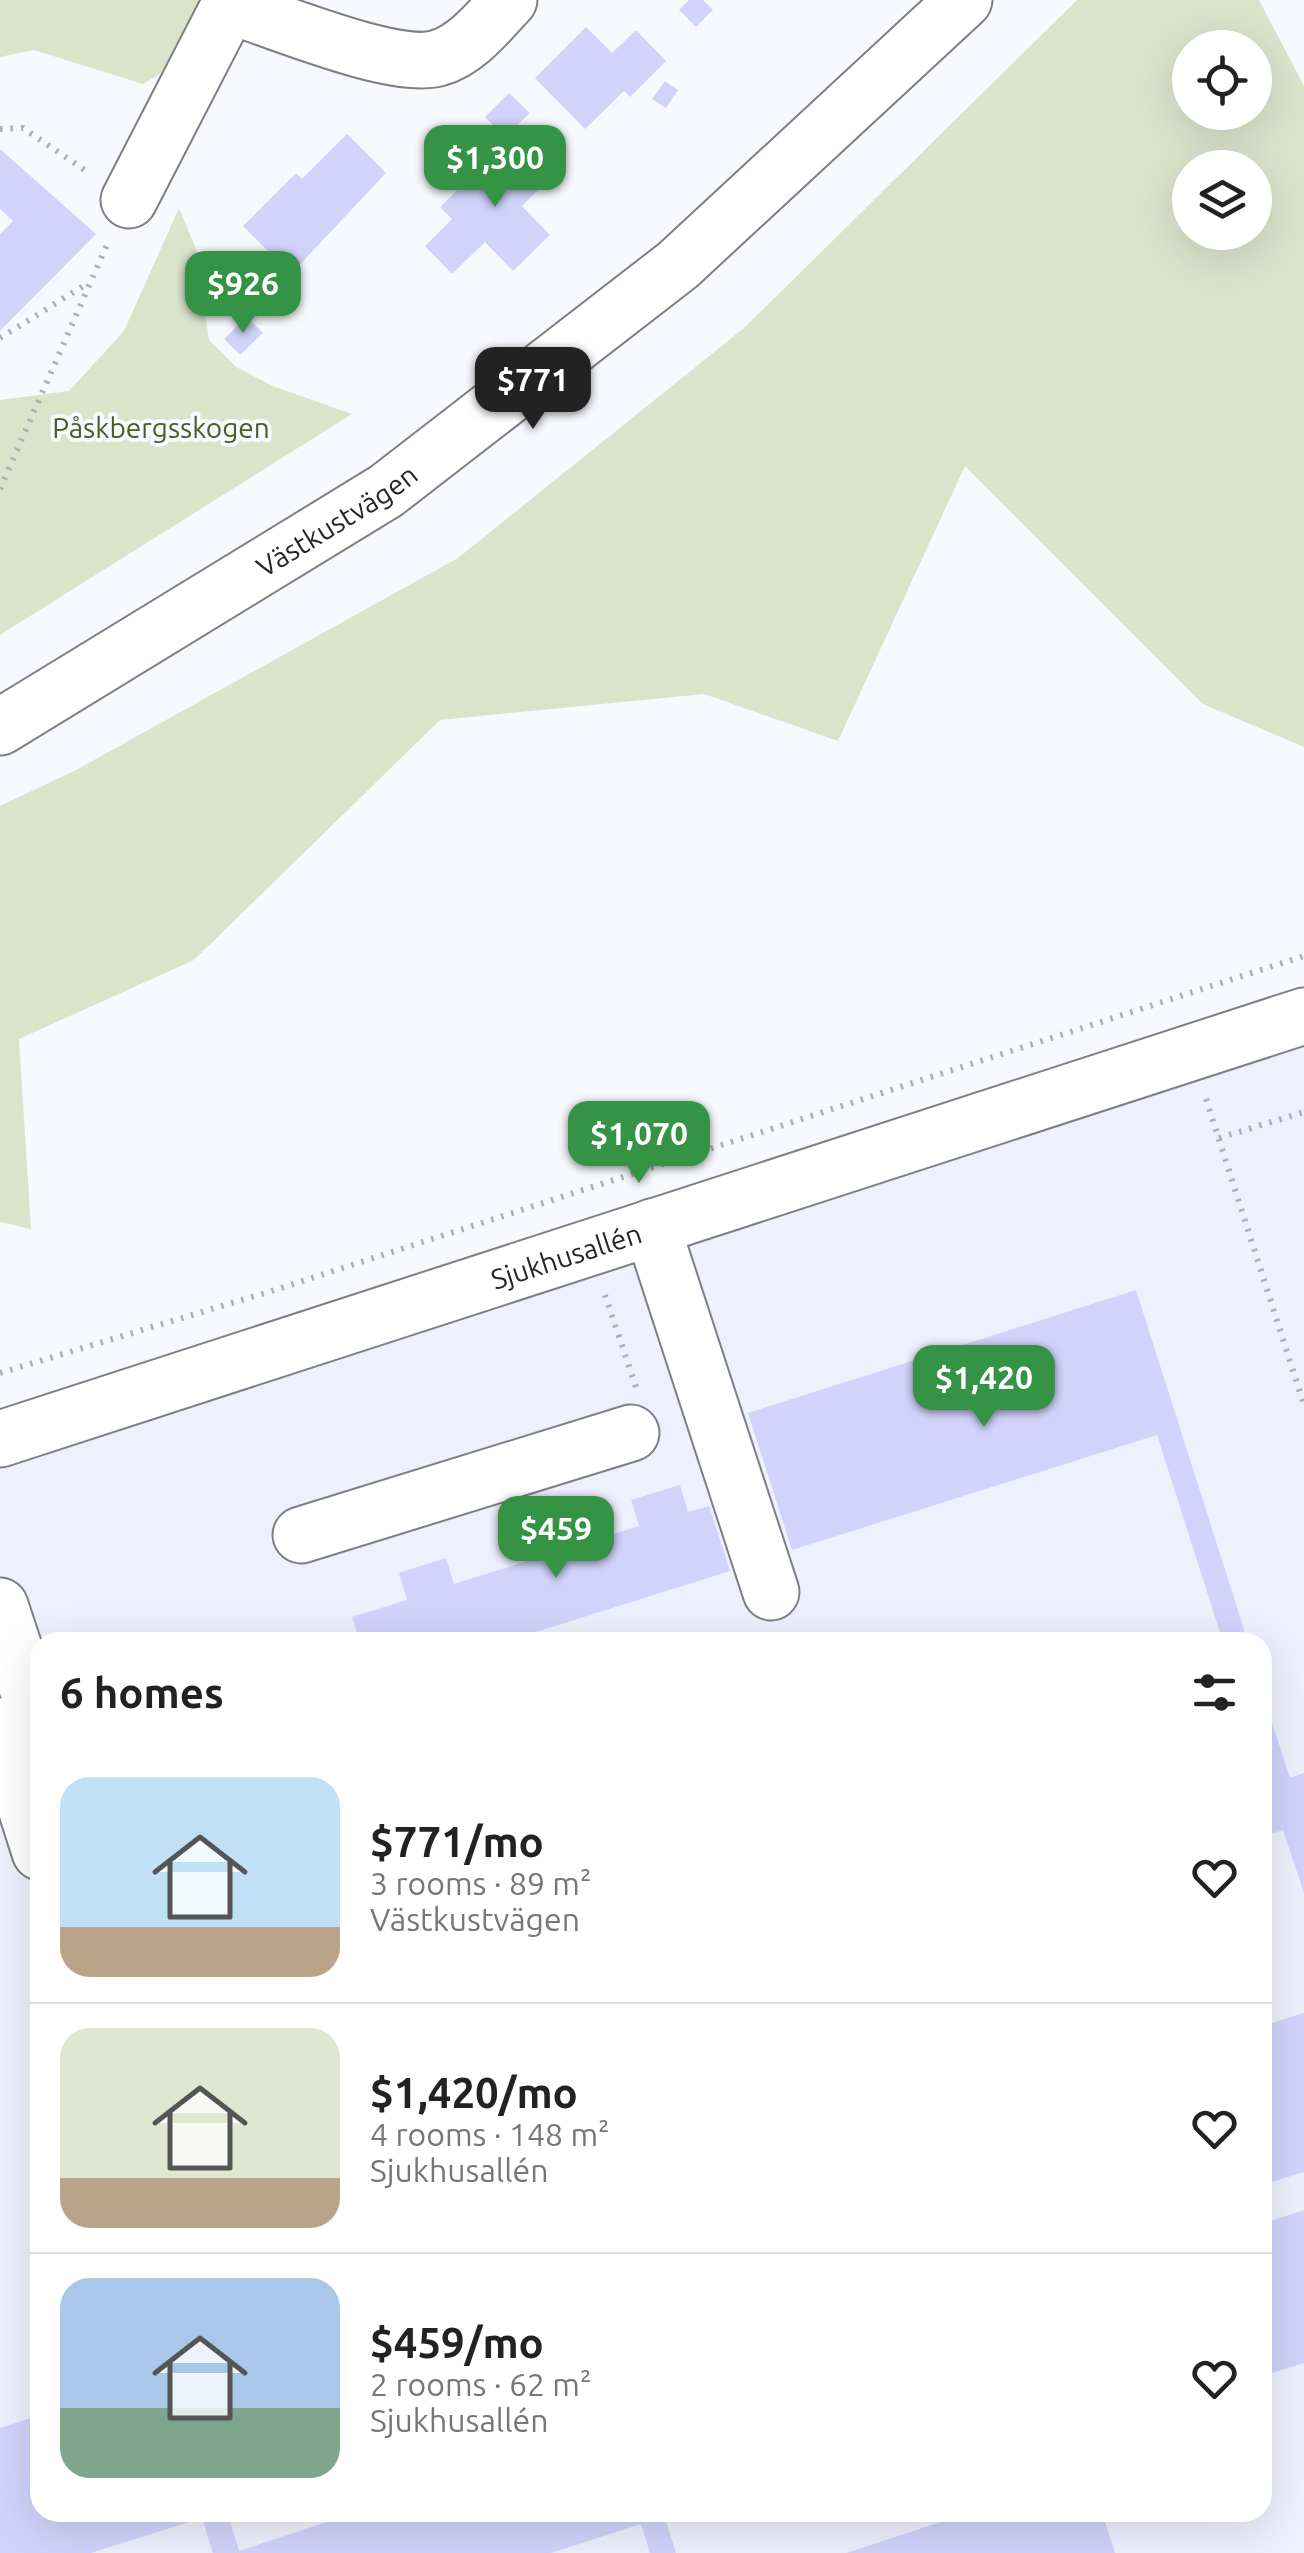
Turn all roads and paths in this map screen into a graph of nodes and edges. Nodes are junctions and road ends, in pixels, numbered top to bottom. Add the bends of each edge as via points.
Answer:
1 (509, 0) edge
2 (964, 0) edge
3 (232, 3) edge
4 (0, 128) edge
5 (129, 200) junction
6 (86, 284) junction
7 (0, 338) edge
8 (0, 489) edge
9 (0, 727) edge
10 (1304, 956) edge
11 (1176, 998) junction
12 (1304, 1016) edge
13 (1191, 1051) junction
14 (1304, 1112) edge
15 (1218, 1138) junction
16 (571, 1194) junction
17 (652, 1227) junction
18 (589, 1247) junction
19 (0, 1374) edge
20 (1304, 1405) edge
21 (631, 1433) joint
22 (0, 1439) edge
23 (301, 1536) dead end
24 (771, 1592) dead end
25 (0, 1606) edge
26 (30, 1697) edge
27 (0, 1726) edge
28 (30, 1820) edge

1 - 3 street via 441,58 410,63
2 - 9 street, Västkustvägen via 678,265 386,491
3 - 5 street
4 - 5 path via 23,128
5 - 6 path
6 - 7 path
6 - 8 path
10 - 11 path
11 - 13 path
11 - 16 path
12 - 13 street, Sjukhusallén
13 - 15 path
13 - 17 street, Sjukhusallén
14 - 15 path
15 - 20 path
16 - 18 path
16 - 19 path
17 - 18 street, Sjukhusallén
17 - 24 street
18 - 21 path via 645,1414 644,1424
18 - 22 street, Sjukhusallén
21 - 23 street
25 - 26 street
27 - 28 street

